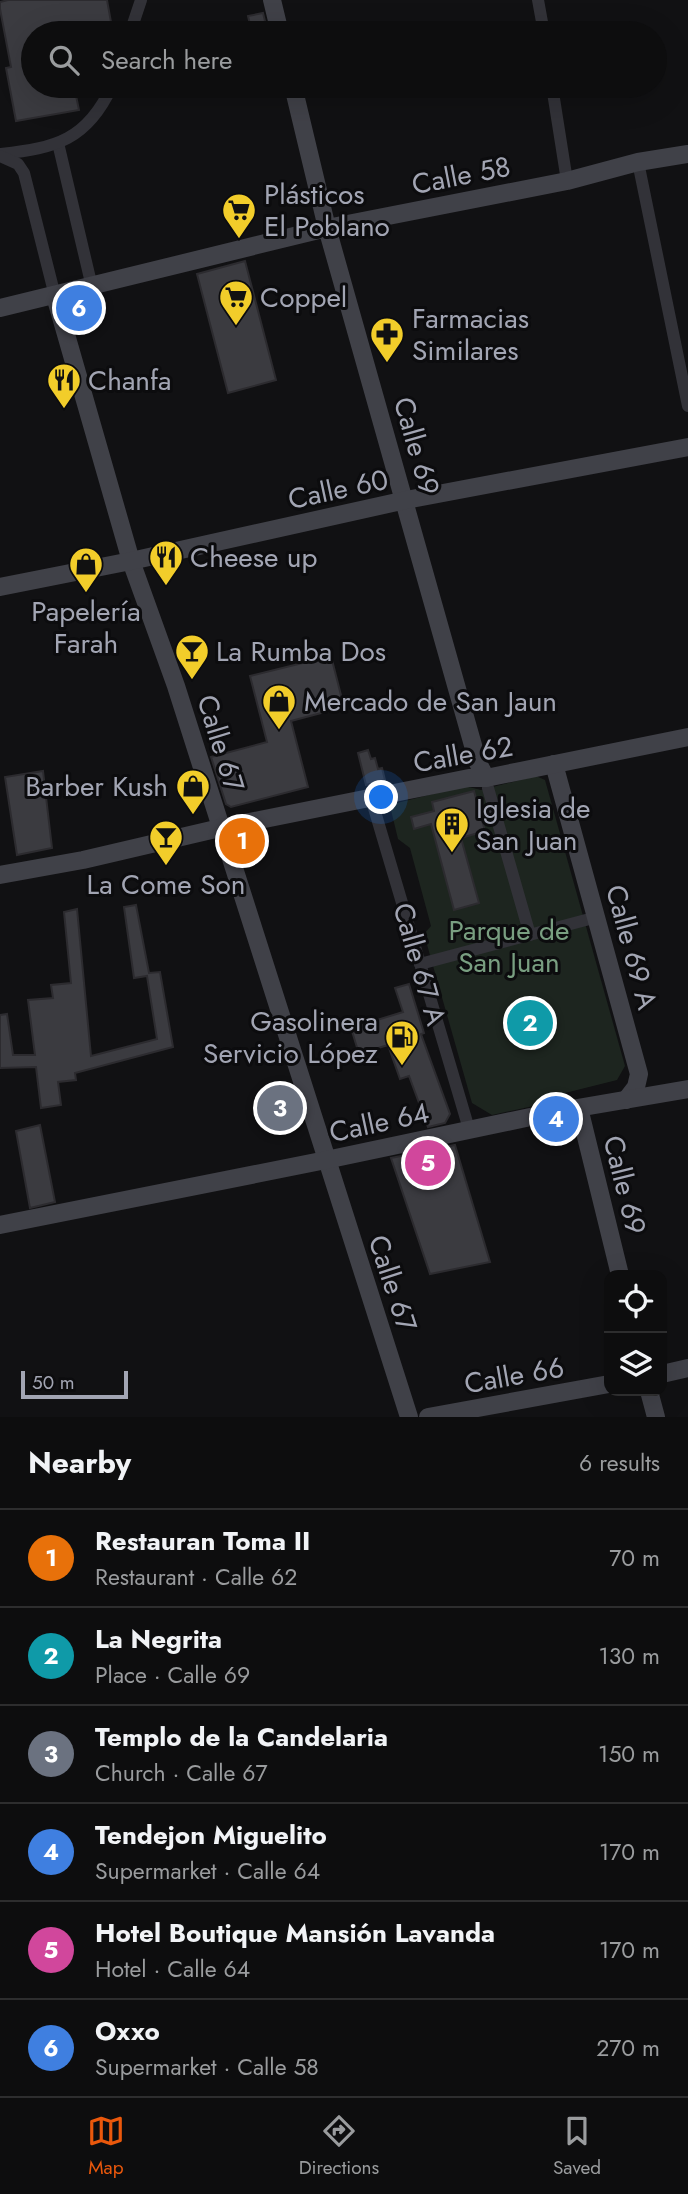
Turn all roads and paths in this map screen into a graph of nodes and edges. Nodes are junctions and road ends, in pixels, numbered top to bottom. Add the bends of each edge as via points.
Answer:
1 (141, 0) edge
2 (272, 0) edge
3 (538, 0) edge
4 (134, 21) edge
5 (277, 21) edge
6 (542, 21) edge
7 (107, 98) edge
8 (296, 98) edge
9 (554, 98) edge
10 (58, 143) junction
11 (688, 154) edge
12 (0, 155) edge
13 (638, 162) junction
14 (567, 181) junction
15 (327, 228) junction
16 (92, 286) junction
17 (55, 296) junction
18 (0, 308) edge
19 (688, 407) edge
20 (688, 447) edge
21 (406, 500) junction
22 (131, 561) junction
23 (0, 587) edge
24 (688, 737) edge
25 (554, 764) junction
26 (487, 783) junction
27 (372, 798) junction
28 (220, 828) junction
29 (0, 875) edge
30 (597, 917) junction
31 (530, 935) junction
32 (420, 964) junction
33 (688, 1089) edge
34 (626, 1100) junction
35 (579, 1108) junction
36 (469, 1129) junction
37 (326, 1160) junction
38 (0, 1225) edge
39 (619, 1270) edge
40 (688, 1368) edge
41 (667, 1373) edge
42 (604, 1385) edge
43 (650, 1396) edge
44 (409, 1417) edge
45 (428, 1417) edge
46 (656, 1417) edge

1 - 4 street
2 - 5 main road
3 - 6 street
7 - 10 street via 87,124
8 - 15 main road, Calle 69
9 - 14 street
10 - 12 street
10 - 16 street
11 - 13 main road, Calle 58
12 - 17 street, Calle 67 via 18,164 24,173
13 - 14 main road, Calle 58
13 - 19 street
14 - 15 main road, Calle 58
15 - 16 main road, Calle 58
15 - 21 main road, Calle 69
16 - 17 main road, Calle 58
17 - 18 main road, Calle 58
17 - 22 main road, Calle 67
20 - 21 main road, Calle 60
21 - 22 main road, Calle 60
21 - 26 main road, Calle 69
22 - 23 main road, Calle 60
22 - 28 main road, Calle 67
24 - 25 main road, Calle 62
25 - 26 main road, Calle 62
25 - 30 main road, Calle 69 A
26 - 27 main road, Calle 62 via 470,778
26 - 31 street, Calle 69
27 - 28 main road, Calle 62
27 - 32 street, Calle 67 A
28 - 29 main road, Calle 62
28 - 37 main road, Calle 67
30 - 31 street
30 - 34 main road, Calle 69 A via 639,1074
31 - 32 street
32 - 36 street, Calle 67 A
33 - 34 main road, Calle 64
34 - 35 main road, Calle 64
35 - 36 main road, Calle 64
35 - 39 main road, Calle 69
36 - 37 main road, Calle 64
37 - 38 main road, Calle 64
37 - 44 main road, Calle 67
40 - 41 main road
42 - 45 main road, Calle 66
43 - 46 main road

